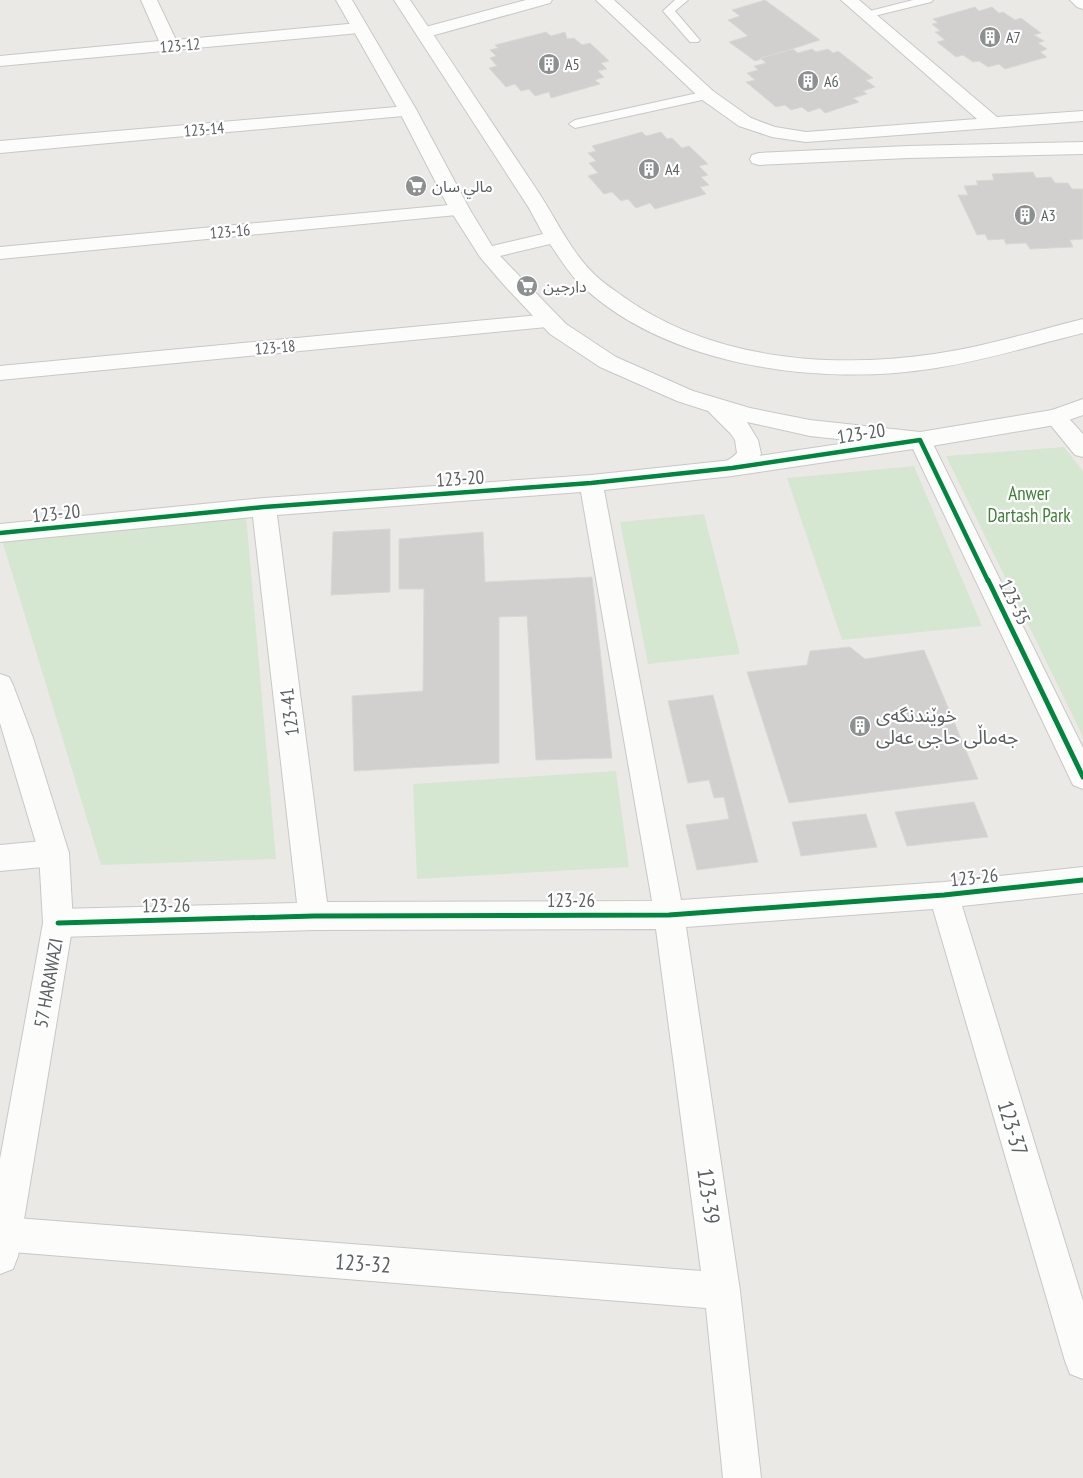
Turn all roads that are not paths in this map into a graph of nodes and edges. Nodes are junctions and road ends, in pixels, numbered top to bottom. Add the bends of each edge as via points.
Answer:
1 (149, 0) edge
2 (344, 0) edge
3 (402, 0) edge
4 (509, 0) edge
5 (544, 0) edge
6 (604, 0) edge
7 (682, 0) edge
8 (849, 0) edge
9 (927, 0) edge
10 (1078, 0) edge
11 (1083, 4) edge
12 (866, 15) junction
13 (359, 28) junction
14 (422, 29) junction
15 (694, 40) dead end
16 (170, 46) junction
17 (0, 62) edge
18 (707, 95) junction
19 (408, 111) junction
20 (1080, 120) edge
21 (993, 123) junction
22 (575, 124) dead end
23 (897, 131) junction
24 (0, 147) edge
25 (1083, 148) edge
26 (908, 152) junction
27 (759, 159) dead end
28 (460, 210) junction
29 (554, 237) junction
30 (0, 252) edge
31 (488, 253) junction
32 (550, 321) junction
33 (1083, 326) edge
34 (0, 373) edge
35 (713, 405) junction
36 (1083, 407) edge
37 (1055, 417) junction
38 (920, 440) junction
39 (1083, 449) edge
40 (732, 468) junction
41 (590, 483) junction
42 (264, 507) junction
43 (0, 533) edge
44 (0, 685) edge
45 (1083, 777) edge
46 (54, 853) junction
47 (0, 858) edge
48 (1083, 880) edge
49 (944, 895) junction
50 (669, 915) junction
51 (314, 916) junction
52 (58, 923) junction
53 (2, 1245) edge
54 (722, 1291) junction
55 (1083, 1361) edge
56 (742, 1478) edge

1 - 16 street
2 - 13 street
3 - 14 street
4 - 14 street
5 - 14 street
6 - 18 street
7 - 15 lane via 669,11
8 - 12 street
9 - 12 lane
10 - 11 street
12 - 21 street
13 - 16 street, 123-12
13 - 19 street
14 - 29 street via 539,208
16 - 17 street, 123-12
18 - 22 lane
18 - 23 street via 745,122 772,132 806,137
19 - 24 street, 123-14
19 - 28 street
20 - 21 street
21 - 23 street
23 - 26 street
25 - 26 street
26 - 27 street
28 - 30 street, 123-16
28 - 31 street
29 - 31 street
29 - 33 street via 586,278 634,315 693,342 780,363 864,366 934,361
31 - 32 street
32 - 34 street, 123-18
32 - 35 street via 608,362
35 - 38 street via 810,428
35 - 40 street via 735,422 749,444 750,454
36 - 37 street
37 - 38 street
37 - 39 street
38 - 40 street, 123-20
38 - 45 street, 123-35
40 - 41 street, 123-20
41 - 42 street, 123-20
41 - 50 street, 123-39
42 - 43 street, 123-20
42 - 51 street, 123-41
44 - 46 street, 57 HARAWAZI
46 - 47 street
46 - 52 street, 57 HARAWAZI
48 - 49 street, 123-26
49 - 50 street, 123-26
49 - 55 street, 123-37
50 - 51 street, 123-26
50 - 54 street, 123-39
51 - 52 street, 123-26
52 - 53 street, 57 HARAWAZI
53 - 54 street, 123-32
54 - 56 street, 123-39

